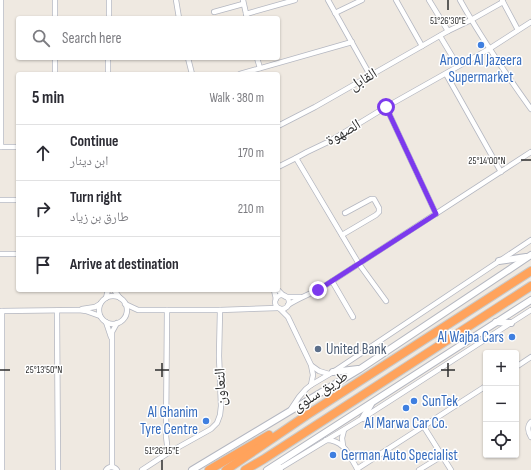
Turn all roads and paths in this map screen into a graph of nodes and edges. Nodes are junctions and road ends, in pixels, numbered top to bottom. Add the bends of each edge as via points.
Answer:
1 (0, 0) edge
2 (55, 0) edge
3 (109, 0) edge
4 (176, 0) edge
5 (295, 0) edge
6 (328, 0) edge
7 (362, 0) edge
8 (396, 0) edge
9 (429, 0) edge
10 (460, 0) edge
11 (502, 1) edge
12 (243, 2) edge
13 (214, 12) dead end
14 (335, 13) junction
15 (55, 16) edge
16 (109, 16) edge
17 (179, 16) edge
18 (246, 16) edge
19 (471, 20) junction
20 (531, 22) edge
21 (518, 30) junction
22 (448, 31) junction
23 (440, 36) junction
24 (352, 42) junction
25 (422, 46) junction
26 (489, 49) junction
27 (55, 60) edge
28 (108, 60) edge
29 (188, 60) edge
30 (258, 60) edge
31 (458, 66) junction
32 (260, 68) junction
33 (55, 72) edge
34 (108, 72) edge
35 (192, 72) edge
36 (247, 72) edge
37 (446, 74) junction
38 (370, 75) junction
39 (386, 107) junction
40 (531, 109) edge
41 (280, 125) edge
42 (0, 147) edge
43 (16, 147) edge
44 (531, 152) edge
45 (296, 158) junction
46 (280, 166) edge
47 (501, 172) junction
48 (0, 200) edge
49 (16, 200) edge
50 (345, 213) dead end
51 (436, 214) junction
52 (342, 235) junction
53 (531, 240) edge
54 (0, 254) edge
55 (16, 254) edge
56 (529, 256) edge
57 (500, 261) junction
58 (360, 264) junction
59 (531, 271) edge
60 (332, 281) junction
61 (531, 286) edge
62 (108, 292) edge
63 (116, 292) edge
64 (274, 292) edge
65 (280, 292) edge
66 (285, 296) junction
67 (303, 296) junction
68 (106, 298) junction
69 (120, 298) junction
70 (276, 300) junction
71 (531, 300) edge
72 (386, 301) dead end
73 (100, 304) junction
74 (125, 304) junction
75 (288, 306) junction
76 (265, 308) junction
77 (279, 308) junction
78 (57, 310) junction
79 (79, 310) junction
80 (138, 310) junction
81 (167, 310) junction
82 (220, 310) junction
83 (531, 310) edge
84 (1, 311) edge
85 (100, 316) junction
86 (125, 316) junction
87 (288, 317) junction
88 (353, 317) dead end
89 (106, 322) junction
90 (496, 322) junction
91 (117, 323) junction
92 (511, 323) junction
93 (112, 339) junction
94 (529, 358) edge
95 (311, 364) junction
96 (531, 364) edge
97 (519, 365) edge
98 (360, 369) junction
99 (331, 373) junction
100 (311, 385) junction
101 (483, 388) edge
102 (373, 402) junction
103 (290, 411) junction
104 (307, 415) junction
105 (362, 418) junction
106 (531, 422) edge
107 (424, 427) junction
108 (344, 429) junction
109 (531, 436) edge
110 (326, 440) junction
111 (343, 446) junction
112 (168, 453) junction
113 (442, 456) junction
114 (264, 459) junction
115 (112, 467) junction
116 (279, 469) edge
117 (2, 470) edge
118 (58, 470) edge
119 (106, 470) edge
120 (117, 470) edge
121 (142, 470) edge
122 (192, 470) edge
123 (209, 470) edge
124 (226, 470) edge
125 (245, 470) edge
126 (251, 470) edge
127 (267, 470) edge
128 (272, 470) edge
129 (357, 470) edge
130 (419, 470) edge
131 (451, 470) edge

1 - 42 street
2 - 15 street
3 - 16 street
4 - 17 street
5 - 18 street
6 - 14 street
7 - 14 street
8 - 25 street
9 - 22 street
10 - 19 street
11 - 19 street, القابل
11 - 21 street
12 - 13 street
12 - 18 street
14 - 24 street
19 - 22 street, القابل
19 - 26 street
20 - 21 street, الصهوة
21 - 26 street, الصهوة
22 - 23 street, القابل
23 - 25 street, القابل
23 - 31 street
24 - 32 street
24 - 38 street
25 - 38 street, القابل
26 - 31 street, الصهوة
26 - 40 street
27 - 33 street
28 - 34 street
29 - 35 street
30 - 32 street
31 - 37 street, الصهوة
32 - 36 street
37 - 39 street, الصهوة
37 - 47 street
38 - 41 street, القابل
39 - 45 street, الصهوة
39 - 51 street
42 - 43 street
44 - 47 street
45 - 46 street, الصهوة
45 - 52 street
47 - 51 street
48 - 49 street
50 - 52 street via 371,199 374,199 379,208 376,215
51 - 58 street
52 - 58 street
53 - 57 street, طريق سلوى
54 - 55 street
56 - 57 main road
56 - 98 main road, طريق سلوى
57 - 99 street, طريق سلوى
58 - 60 street
58 - 72 street
59 - 104 highway, طريق سلوى
60 - 67 street
60 - 88 street
61 - 114 highway, طريق سلوى
62 - 68 street
63 - 69 street
64 - 70 street
65 - 66 street
66 - 67 street
66 - 70 street via 279,296
66 - 75 street
67 - 75 street
68 - 69 street
68 - 73 street
69 - 74 street
70 - 76 street
70 - 77 street via 275,304
71 - 90 main road
73 - 79 street
73 - 85 street
74 - 80 street
74 - 86 street
75 - 77 street
75 - 87 street
76 - 77 street
76 - 82 street
77 - 87 street
78 - 79 street
78 - 84 street
78 - 118 street
79 - 85 street
80 - 81 street
80 - 86 street
81 - 82 street
81 - 112 street
82 - 112 street, التعاون via 219,420 211,429
83 - 92 street
84 - 117 street
85 - 89 street
86 - 91 street
87 - 95 street
89 - 91 street
89 - 93 street
90 - 92 main road
90 - 102 main road
91 - 93 street via 112,332
92 - 105 street
93 - 115 street
94 - 96 street
94 - 97 street
95 - 99 street via 319,371
95 - 100 street
98 - 99 main road
98 - 103 main road, طريق سلوى
99 - 100 street, طريق سلوى
100 - 103 street, طريق سلوى
101 - 107 street
102 - 105 main road
102 - 127 main road
103 - 122 main road, طريق سلوى
104 - 123 highway
104 - 124 highway, طريق سلوى
105 - 108 street
106 - 109 street via 528,430
107 - 113 street
107 - 129 street
108 - 110 street
108 - 111 street
110 - 111 street via 335,441
110 - 116 street
111 - 129 street
112 - 121 street, التعاون
113 - 130 street
113 - 131 street
114 - 125 highway, طريق سلوى
114 - 126 highway
115 - 119 street
115 - 120 street
116 - 128 main road

